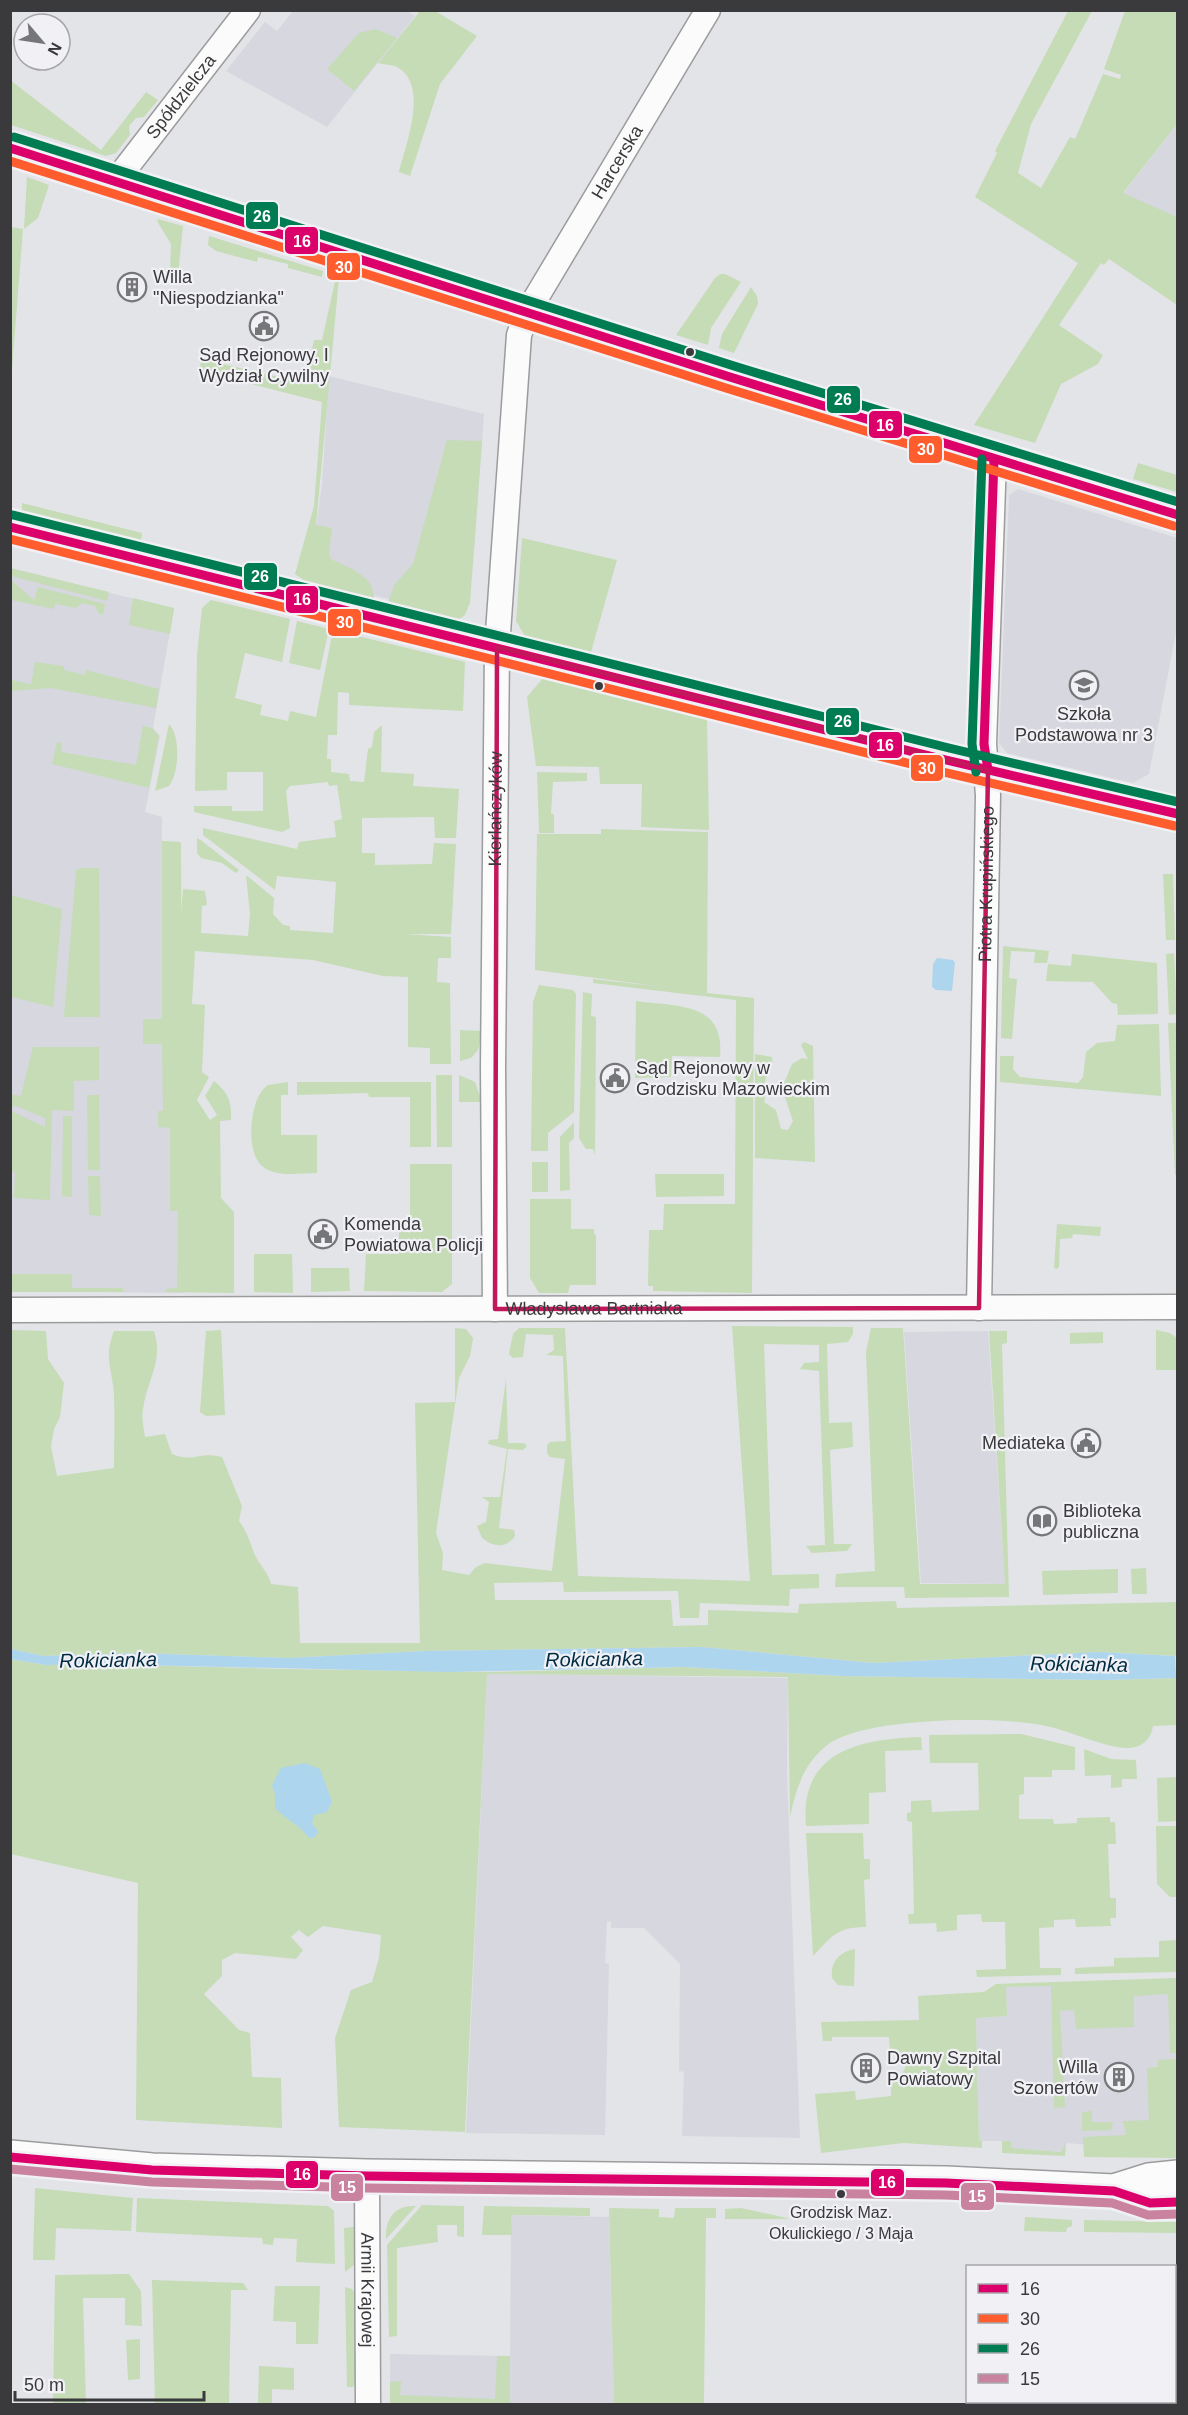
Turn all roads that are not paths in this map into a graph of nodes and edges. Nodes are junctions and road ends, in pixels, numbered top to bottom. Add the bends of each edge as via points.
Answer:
1 (248, 10) edge
2 (708, 10) edge
3 (10, 148) edge
4 (115, 182) junction
5 (527, 313) junction
6 (994, 459) junction
7 (1178, 515) edge
8 (10, 527) edge
9 (497, 647) junction
10 (988, 770) junction
11 (1178, 814) edge
12 (1178, 1307) edge
13 (979, 1308) junction
14 (495, 1309) junction
15 (10, 1310) edge
16 (10, 2157) edge
17 (367, 2176) junction
18 (1178, 2177) edge
19 (1114, 2191) junction
20 (1178, 2202) edge
21 (368, 2404) edge

1 - 4 street, Spółdzielcza
2 - 5 street, Harcerska
3 - 4 street
4 - 5 street
5 - 6 street
5 - 9 street, Kierlańczyków via 518,347
6 - 7 street
6 - 10 street, Piotra Krupińskiego via 984,744
8 - 9 street
9 - 10 street
9 - 14 street, Kierlańczyków
10 - 11 street
10 - 13 street, Piotra Krupińskiego
12 - 13 street, Władysława Bartniaka
13 - 14 street, Władysława Bartniaka
14 - 15 street, Władysława Bartniaka
16 - 17 street via 152,2170
17 - 19 street via 919,2182
17 - 21 street, Armii Krajowej
18 - 19 street via 1149,2180
19 - 20 street via 1150,2203

